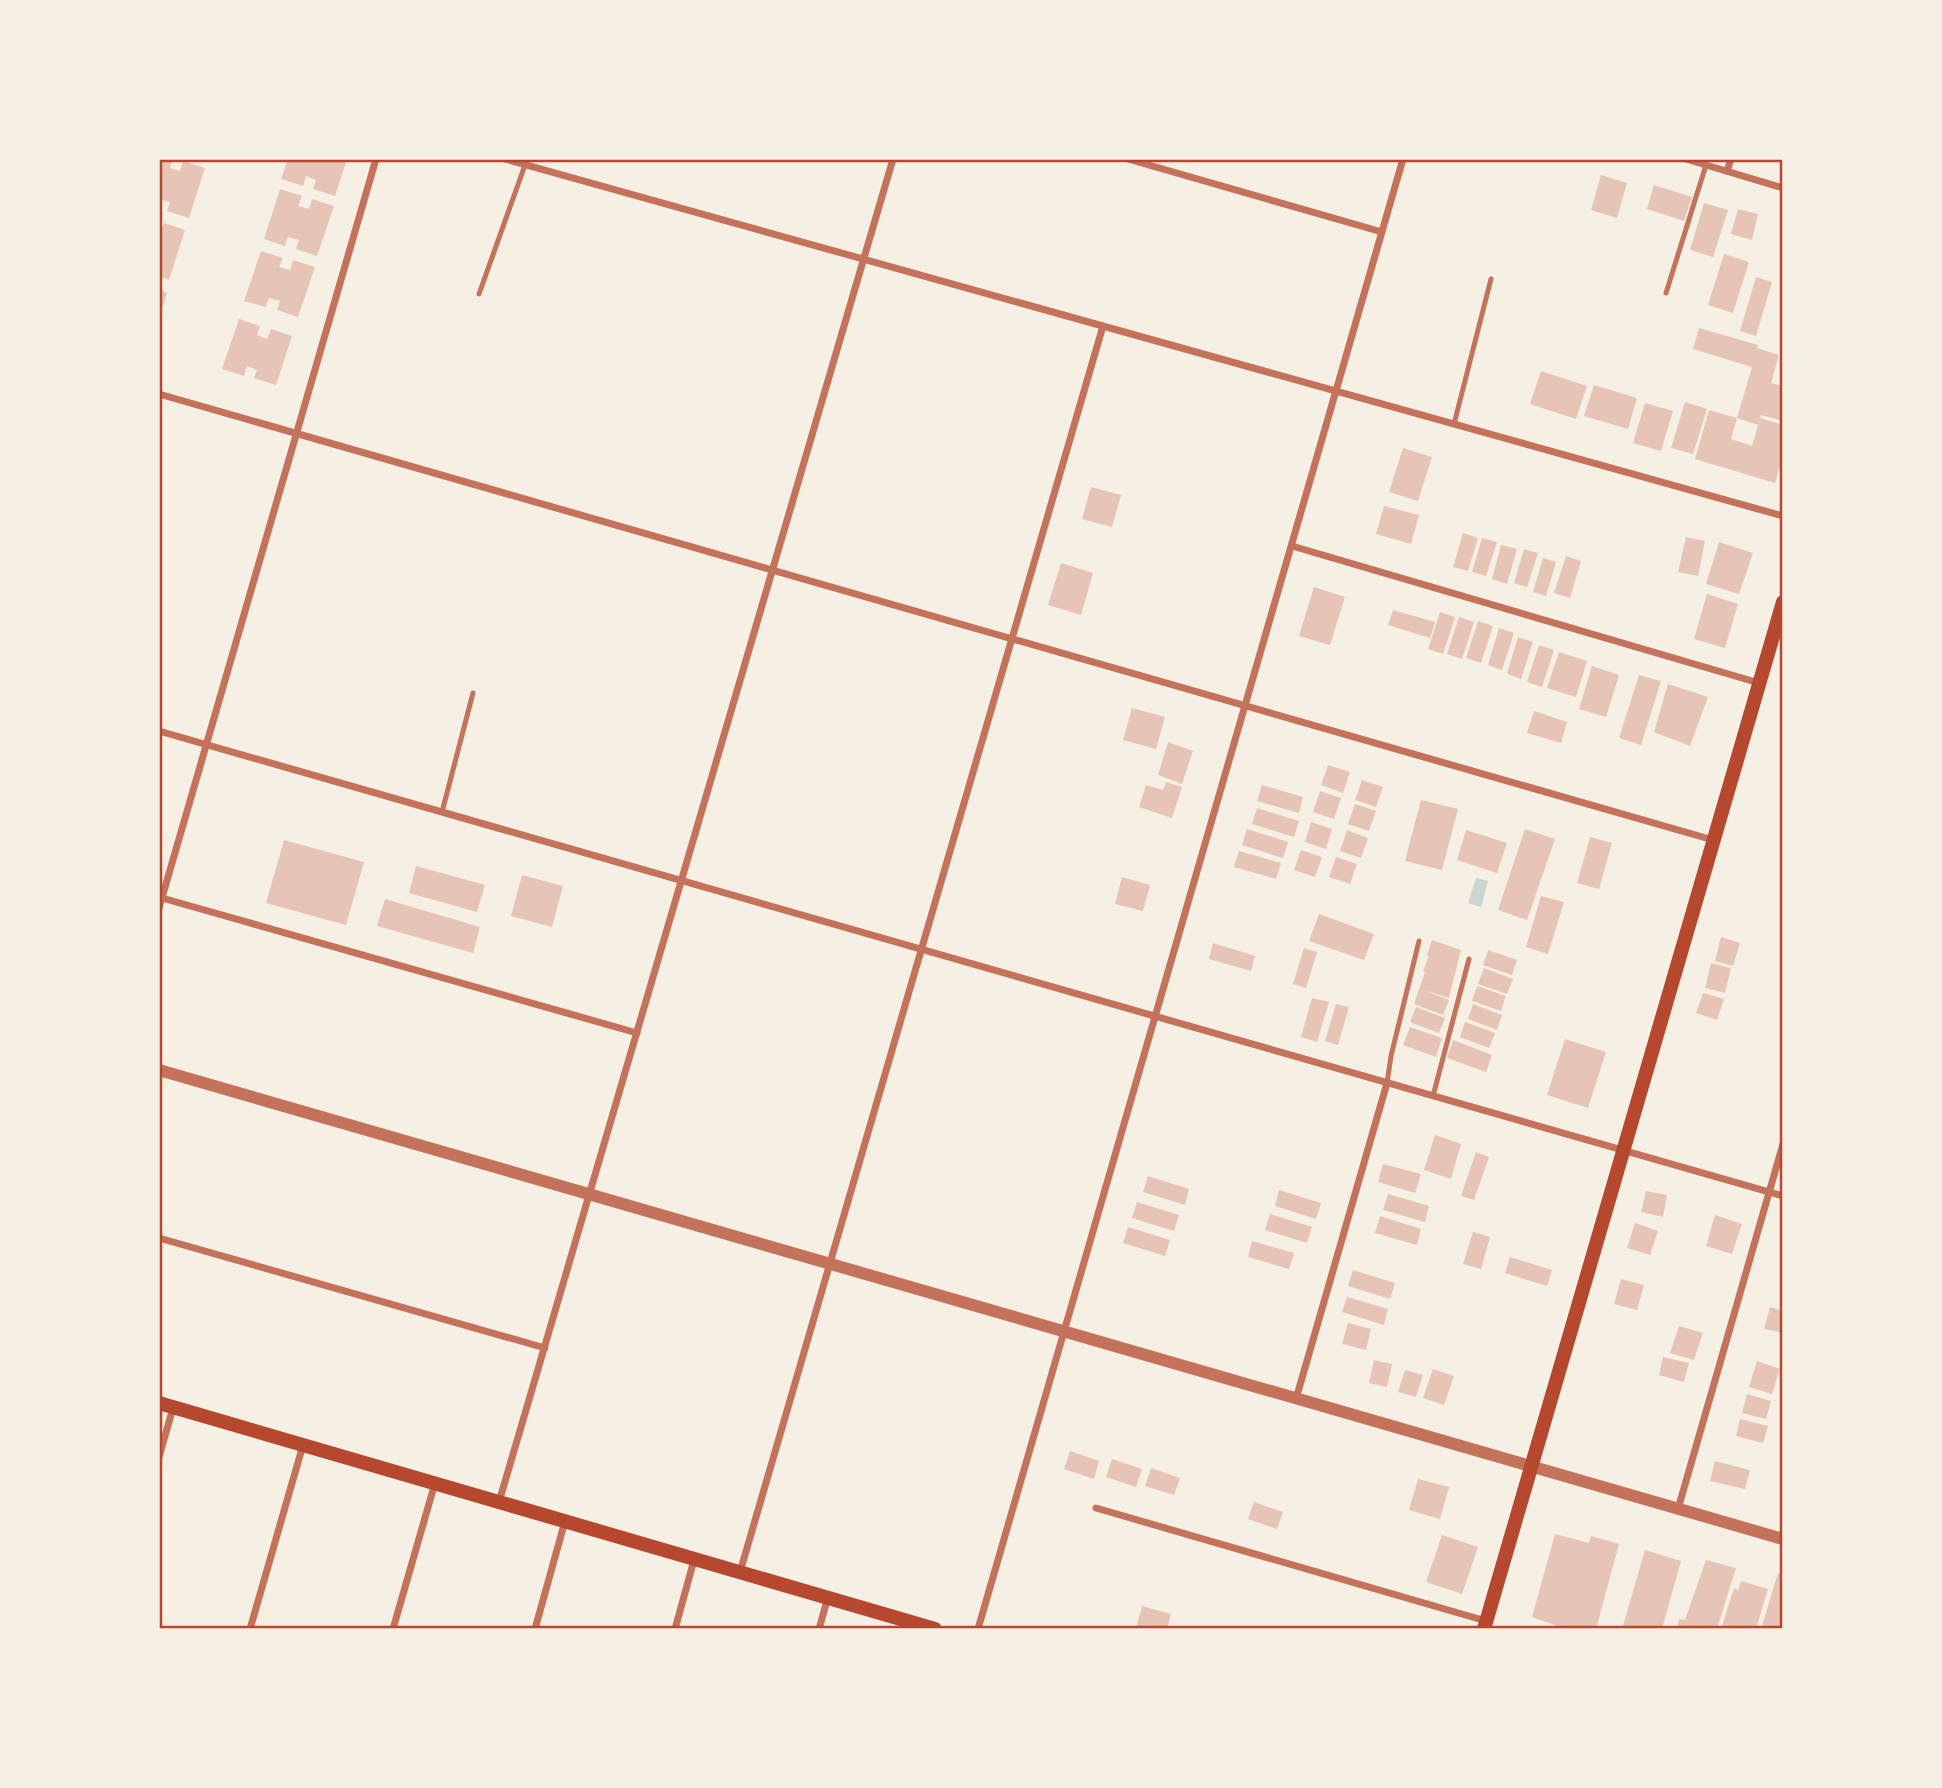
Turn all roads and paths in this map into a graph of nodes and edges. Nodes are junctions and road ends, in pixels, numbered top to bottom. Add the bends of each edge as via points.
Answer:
1 (376, 159) edge
2 (505, 159) edge
3 (893, 159) edge
4 (1128, 159) edge
5 (1403, 159) edge
6 (1686, 159) edge
7 (1731, 159) edge
8 (525, 165) junction
9 (1706, 165) junction
10 (1727, 172) junction
11 (1783, 188) edge
12 (1382, 232) junction
13 (864, 259) junction
14 (1491, 279) dead end
15 (1665, 293) dead end
16 (479, 294) dead end
17 (1103, 326) junction
18 (1336, 391) junction
19 (159, 394) edge
20 (1454, 424) junction
21 (296, 434) junction
22 (1783, 516) edge
23 (1292, 546) junction
24 (772, 570) junction
25 (1783, 602) edge
26 (1012, 639) junction
27 (1759, 683) junction
28 (474, 693) dead end
29 (1245, 706) junction
30 (159, 731) edge
31 (206, 744) junction
32 (442, 812) junction
33 (1713, 840) junction
34 (681, 881) junction
35 (162, 898) junction
36 (159, 908) edge
37 (1419, 942) dead end
38 (921, 949) junction
39 (1469, 959) dead end
40 (1155, 1016) junction
41 (637, 1033) junction
42 (159, 1070) edge
43 (1387, 1083) junction
44 (1433, 1096) junction
45 (1783, 1144) edge
46 (1623, 1150) junction
47 (1769, 1192) junction
48 (589, 1194) junction
49 (1783, 1196) edge
50 (159, 1238) edge
51 (830, 1264) junction
52 (1064, 1332) junction
53 (545, 1348) junction
54 (1296, 1399) junction
55 (166, 1406) edge
56 (303, 1445) junction
57 (159, 1457) edge
58 (1531, 1466) junction
59 (435, 1483) junction
60 (499, 1502) junction
61 (1096, 1508) dead end
62 (1678, 1509) junction
63 (565, 1521) junction
64 (1783, 1539) edge
65 (695, 1559) junction
66 (740, 1572) junction
67 (828, 1597) junction
68 (1485, 1625) edge
69 (250, 1629) edge
70 (393, 1629) edge
71 (535, 1629) edge
72 (675, 1629) edge
73 (819, 1629) edge
74 (935, 1629) edge
75 (978, 1629) edge

1 - 21 street
2 - 8 street
3 - 13 street
4 - 12 street
5 - 12 street
6 - 9 street
7 - 10 street
8 - 13 street
8 - 16 lane
9 - 10 street
9 - 15 lane
10 - 11 street
12 - 18 street
13 - 17 street
13 - 24 street
14 - 20 lane
17 - 18 street
17 - 26 street
18 - 20 street
18 - 23 street
19 - 21 street
20 - 22 street
21 - 24 street
21 - 31 street
23 - 27 street
23 - 29 street
24 - 26 street
24 - 34 street
25 - 27 main road
26 - 29 street
26 - 38 street
27 - 33 main road
28 - 32 lane
29 - 33 street
29 - 40 street
30 - 31 street
31 - 32 street
31 - 35 street
32 - 34 street
33 - 46 main road
34 - 38 street
34 - 41 street
35 - 36 street
35 - 41 street
37 - 43 lane
38 - 40 street
38 - 51 street
39 - 44 lane
40 - 43 street
40 - 52 street
41 - 48 street
42 - 48 street
43 - 44 street
43 - 54 street
44 - 46 street
45 - 47 street
46 - 47 street
46 - 58 main road
47 - 49 street
47 - 62 street
48 - 51 street
48 - 53 street
50 - 53 street
51 - 52 street
51 - 66 street
52 - 54 street
52 - 75 street
53 - 60 street
54 - 58 street
55 - 56 main road
55 - 57 street
56 - 59 main road
56 - 69 street
58 - 62 street
58 - 68 main road
59 - 60 main road
59 - 70 street
60 - 63 main road
61 - 68 street
62 - 64 street
63 - 65 main road
63 - 71 street
65 - 66 main road
65 - 72 street
66 - 67 main road
67 - 73 street
67 - 74 main road

